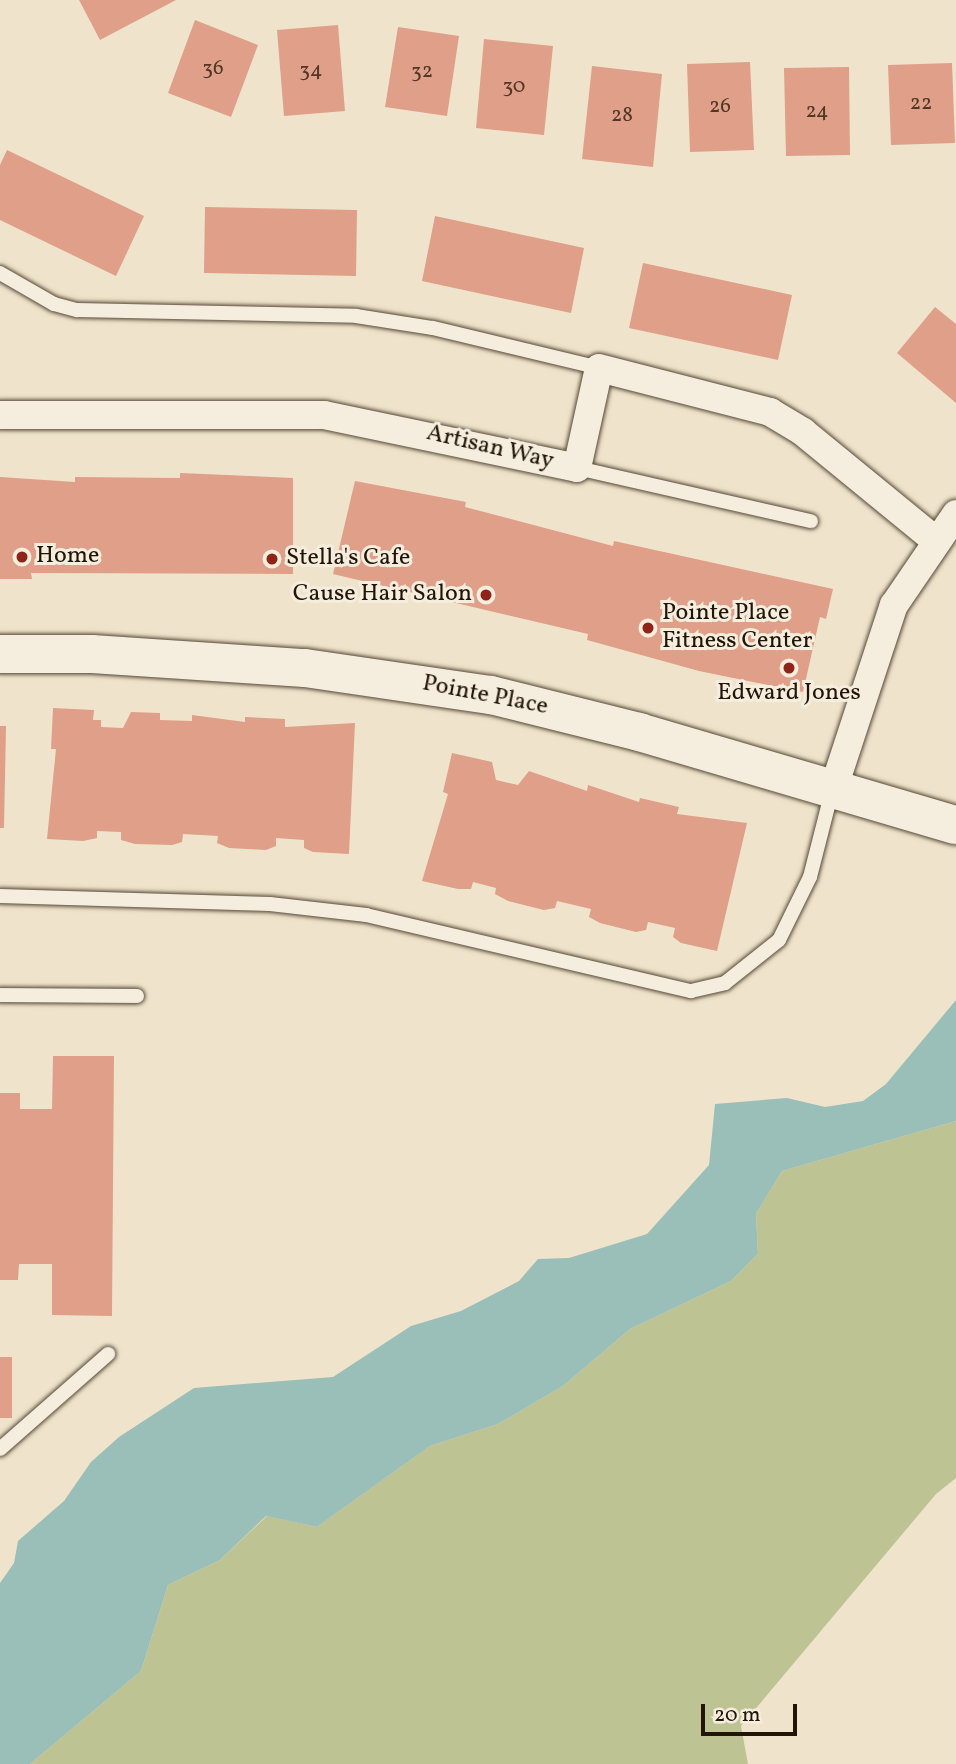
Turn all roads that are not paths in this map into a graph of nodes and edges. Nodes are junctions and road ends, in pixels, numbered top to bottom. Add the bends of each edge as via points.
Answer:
1 (0, 273) edge
2 (599, 368) junction
3 (0, 415) edge
4 (577, 468) junction
5 (956, 514) edge
6 (811, 520) dead end
7 (935, 540) junction
8 (0, 654) edge
9 (833, 790) junction
10 (956, 825) edge
11 (0, 896) edge
12 (0, 995) edge
13 (137, 996) dead end
14 (108, 1354) dead end
15 (0, 1449) edge

1 - 2 lane via 54,304 77,310 356,316 433,328
2 - 4 street, Artisan Way
2 - 7 street via 770,412 803,432
3 - 4 street, Artisan Way via 324,415
4 - 6 lane
5 - 7 street
7 - 9 street via 913,571 879,639
8 - 9 street, Pointe Place via 92,654 403,681 565,712
9 - 10 street, Pointe Place
9 - 11 lane via 810,877 779,940 725,983 691,991 366,915 270,904
12 - 13 lane
14 - 15 lane

